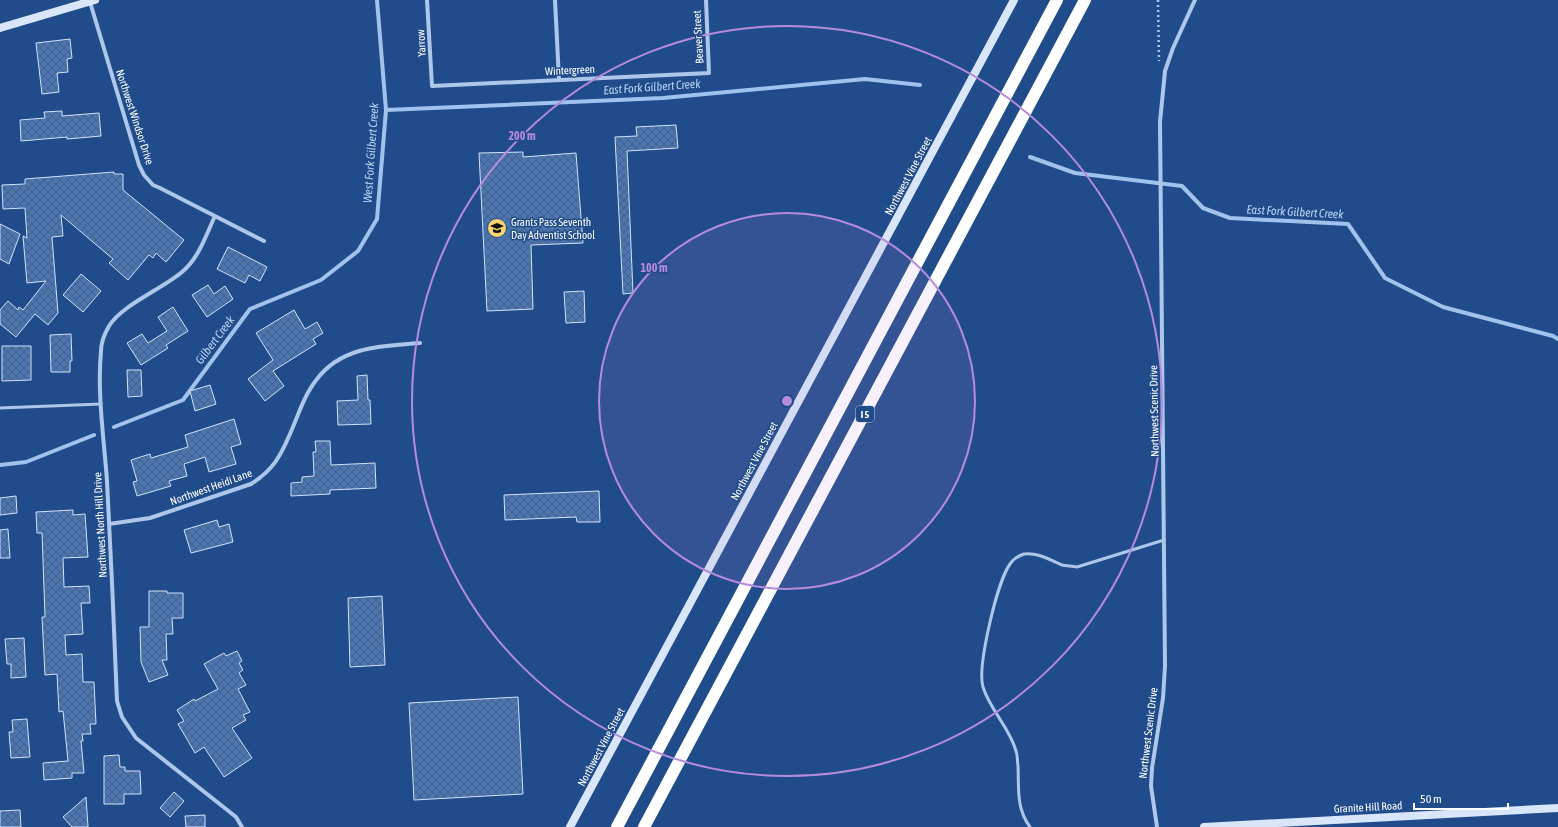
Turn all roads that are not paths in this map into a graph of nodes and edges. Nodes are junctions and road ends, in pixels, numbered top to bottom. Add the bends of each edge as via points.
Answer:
1 (427, 0) edge
2 (555, 0) edge
3 (706, 0) edge
4 (1014, 0) edge
5 (1057, 0) edge
6 (1085, 0) edge
7 (1195, 0) edge
8 (92, 1) edge
9 (0, 28) edge
10 (709, 73) joint
11 (559, 80) junction
12 (432, 86) joint
13 (215, 216) junction
14 (264, 241) dead end
15 (420, 344) dead end
16 (101, 404) junction
17 (0, 408) edge
18 (109, 524) junction
19 (1164, 540) junction
20 (1558, 808) edge
21 (242, 827) edge
22 (570, 827) edge
23 (617, 827) edge
24 (644, 827) edge
25 (1030, 827) edge
26 (1157, 827) edge
27 (1204, 827) edge

1 - 12 street, Yarrow
2 - 11 street
3 - 10 street, Beaver Street
4 - 22 street, Northwest Vine Street
5 - 23 highway, I 5
6 - 24 highway, I 5
7 - 19 street, Northwest Scenic Drive via 1165,71 1160,122
8 - 9 street
8 - 13 street, Northwest Windsor Drive via 138,165 153,184
10 - 11 street, Wintergreen
11 - 12 street, Wintergreen
13 - 14 street, Northwest Windsor Drive
13 - 16 street, Northwest North Hill Drive via 201,248 191,263 182,272 121,313 110,325 103,338 101,350
15 - 18 street, Northwest Heidi Lane via 374,347 354,352 328,367 307,394 284,448 274,464 264,476 251,484 150,518
16 - 17 lane
16 - 18 street, Northwest North Hill Drive
18 - 21 street, Northwest North Hill Drive via 117,701 122,717 136,738 236,817
19 - 25 lane via 1077,566 1063,565 1042,556 1026,554 1015,558 1009,565 998,590 986,639 981,677 983,688 1012,738 1017,753 1019,807
19 - 26 street, Northwest Scenic Drive via 1165,666 1151,786
20 - 27 street, Granite Hill Road

